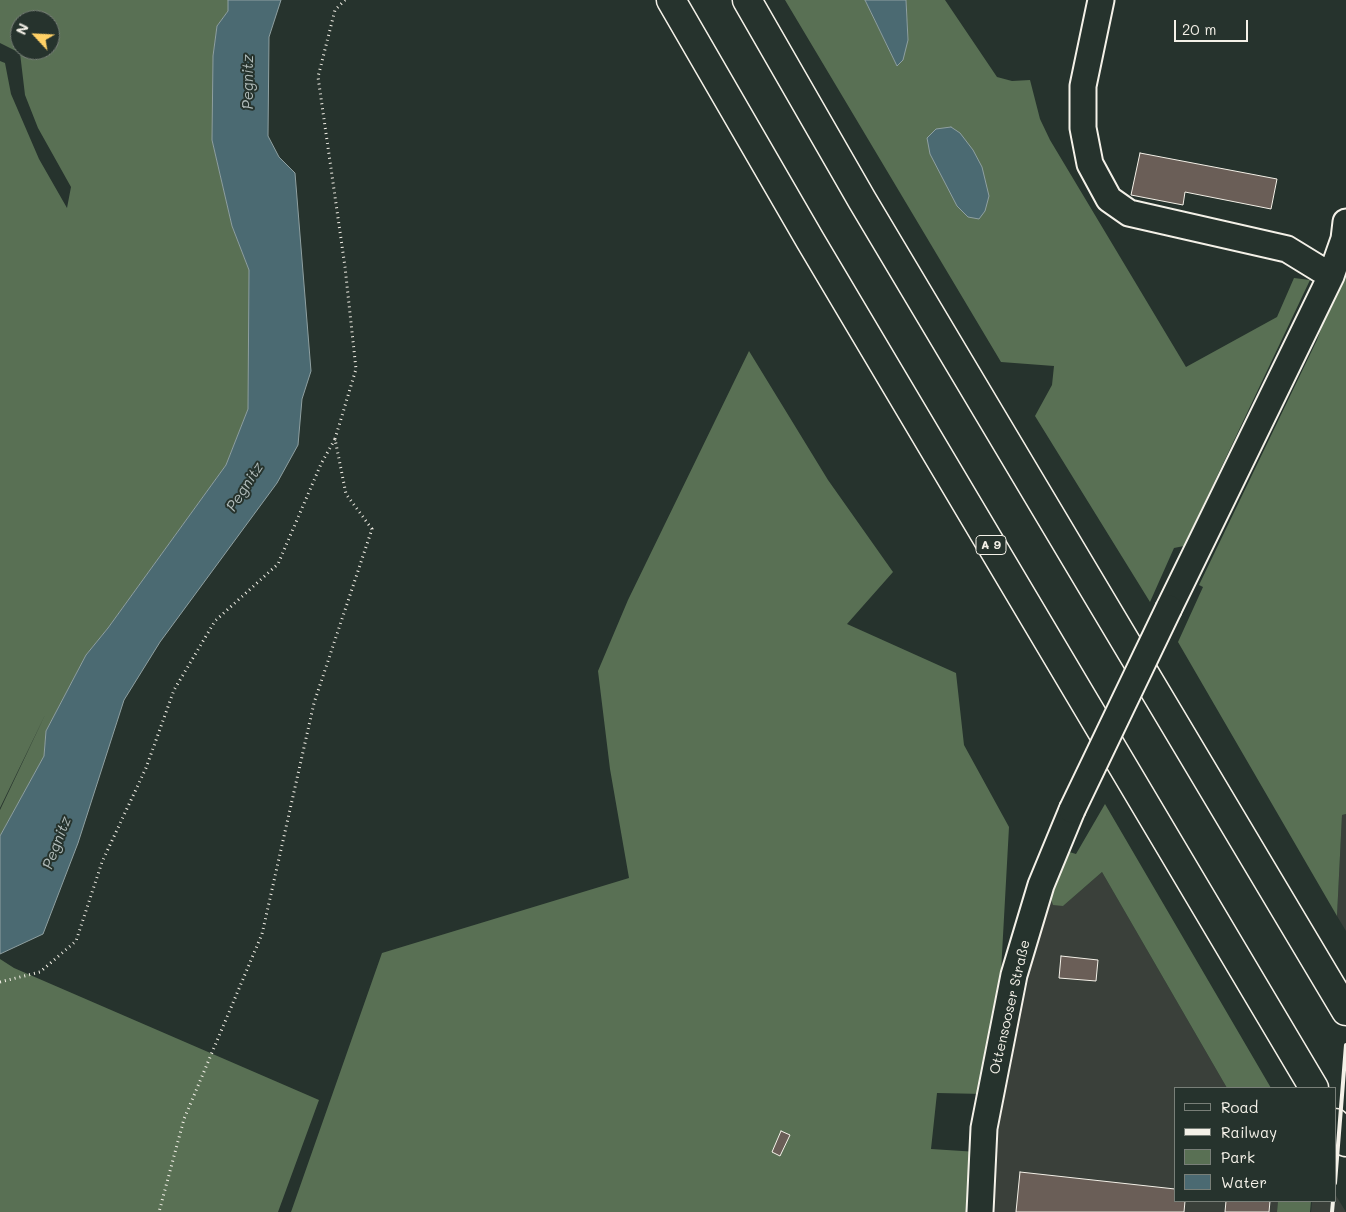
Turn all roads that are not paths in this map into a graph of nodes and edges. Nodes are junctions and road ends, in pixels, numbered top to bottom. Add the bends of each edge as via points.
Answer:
1 (671, 0) edge
2 (747, 0) edge
3 (1101, 0) edge
4 (1346, 222) edge
5 (1331, 276) junction
6 (1346, 1011) edge
7 (1313, 1087) edge
8 (1336, 1126) edge
9 (1346, 1142) edge
10 (980, 1212) edge

1 - 7 highway, A 9
2 - 6 highway via 862,200
3 - 5 street via 1083,86 1083,128 1090,164 1109,200 1129,213 1287,249
4 - 5 street, Ottensooser Straße via 1344,239
5 - 10 street, Ottensooser Straße, bridge via 1072,810 1041,885 1014,975 984,1128
8 - 9 highway

